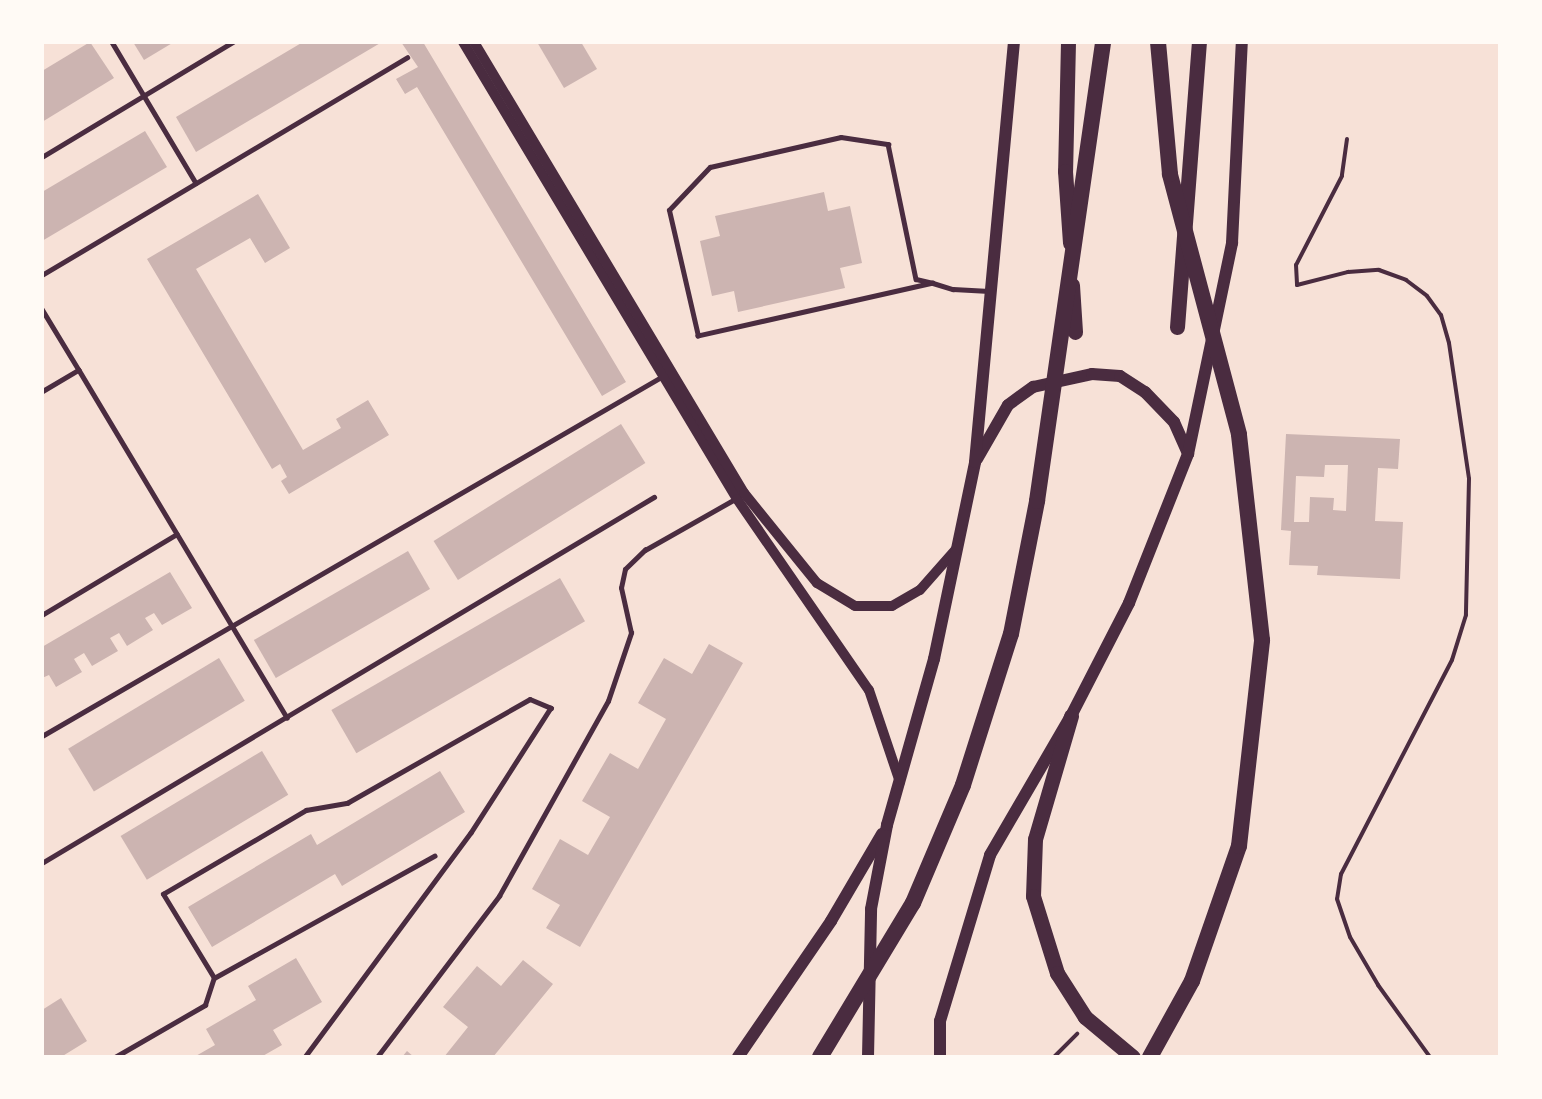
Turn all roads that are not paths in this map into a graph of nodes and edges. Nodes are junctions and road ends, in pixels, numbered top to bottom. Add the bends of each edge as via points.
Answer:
1 (112, 42) edge
2 (233, 42) edge
3 (463, 42) edge
4 (474, 42) edge
5 (1014, 42) edge
6 (1068, 42) edge
7 (1103, 42) edge
8 (1158, 42) edge
9 (1199, 42) edge
10 (1242, 42) edge
11 (407, 57) dead end
12 (144, 96) junction
13 (42, 157) edge
14 (196, 183) junction
15 (42, 275) edge
16 (933, 284) junction
17 (989, 291) junction
18 (42, 309) edge
19 (1177, 327) dead end
20 (1075, 332) dead end
21 (79, 370) junction
22 (667, 373) junction
23 (42, 392) edge
24 (1188, 454) junction
25 (975, 462) junction
26 (740, 496) junction
27 (654, 497) dead end
28 (177, 534) junction
29 (957, 548) junction
30 (787, 558) junction
31 (42, 615) edge
32 (232, 626) junction
33 (1071, 716) junction
34 (287, 717) junction
35 (42, 736) edge
36 (900, 783) junction
37 (887, 825) junction
38 (434, 856) dead end
39 (42, 863) edge
40 (214, 978) junction
41 (118, 1056) edge
42 (305, 1057) edge
43 (377, 1057) edge
44 (738, 1057) edge
45 (820, 1057) edge
46 (868, 1057) edge
47 (940, 1057) edge
48 (1133, 1057) edge
49 (1150, 1057) edge

1 - 12 lane
2 - 12 lane
3 - 22 street
4 - 22 street
5 - 17 main road
6 - 20 main road via 1065,171
7 - 45 highway via 1037,501 1011,634 963,785 913,903
8 - 49 highway via 1170,174 1239,434 1262,640 1239,846 1192,981
9 - 19 main road
10 - 24 main road via 1232,243
11 - 14 lane
12 - 13 lane
12 - 14 lane
14 - 15 lane
16 - 16 lane via 916,279 888,144 841,137 710,167 669,210 698,336
16 - 17 lane
17 - 25 main road
18 - 21 lane
21 - 23 lane
21 - 28 lane
22 - 26 street
22 - 32 lane
24 - 25 main road via 1174,422 1145,392 1120,376 1092,374 1033,387 1008,405
24 - 33 main road via 1129,603
25 - 29 main road
26 - 30 street
26 - 43 lane via 645,550 626,569 621,588 631,633 608,701 498,896
27 - 34 lane
28 - 31 lane
28 - 32 lane
29 - 30 street via 920,590 892,606 855,606 817,584
29 - 36 main road via 934,659
30 - 36 street via 869,690
32 - 34 lane
32 - 35 lane
33 - 47 main road via 990,855 940,1021
33 - 48 main road via 1035,839 1033,896 1057,973 1085,1017
34 - 39 lane
36 - 37 main road
37 - 44 main road via 831,921
37 - 46 main road via 871,909
38 - 40 lane
40 - 41 lane via 205,1005
40 - 42 lane via 163,894 306,810 347,803 530,699 551,708 465,842

